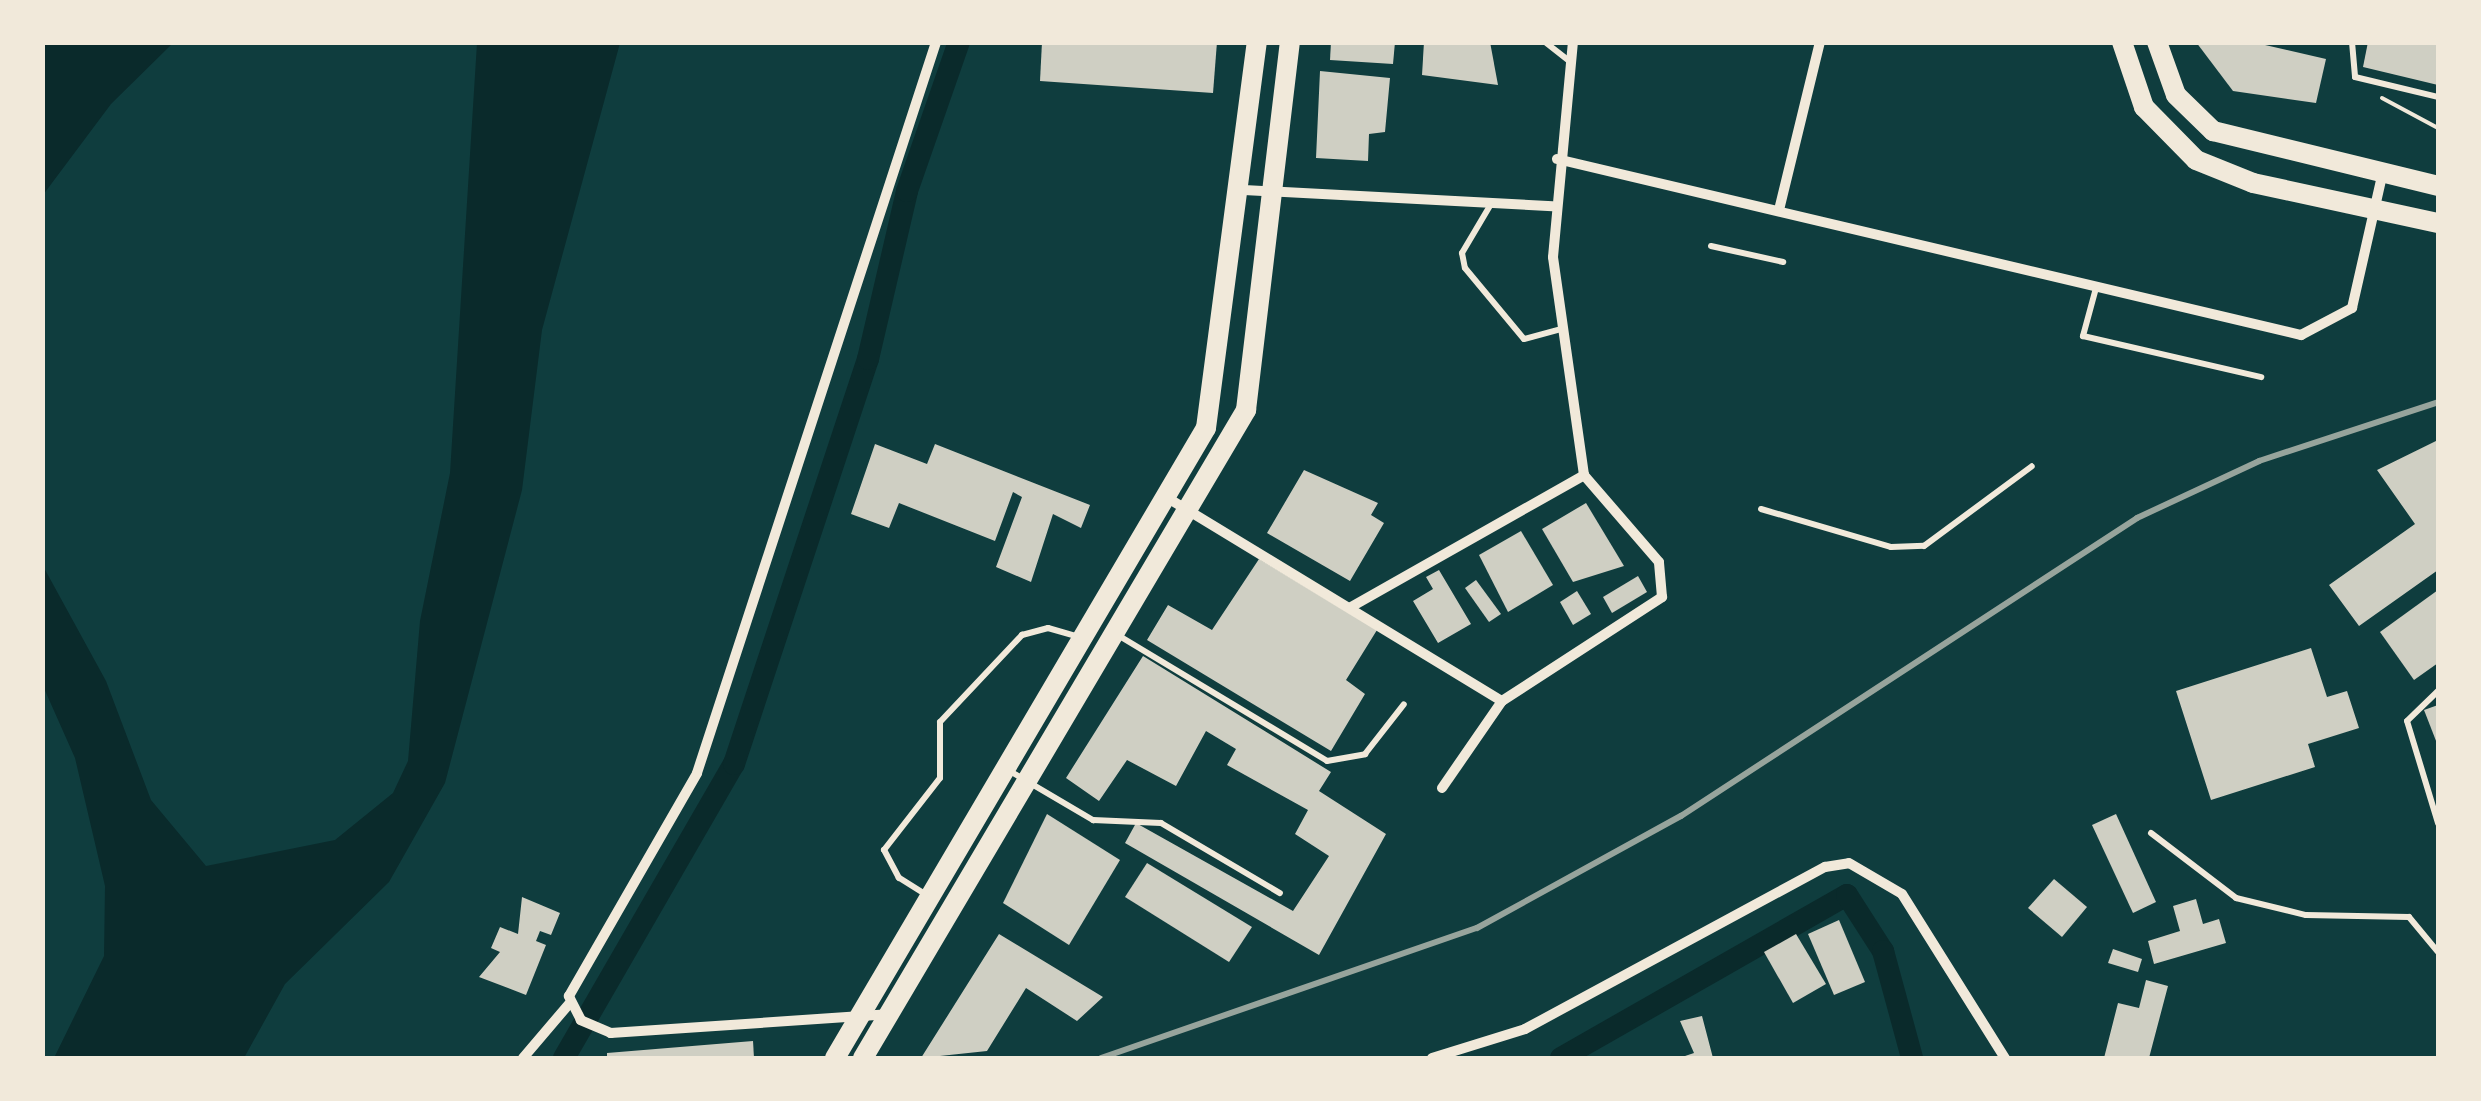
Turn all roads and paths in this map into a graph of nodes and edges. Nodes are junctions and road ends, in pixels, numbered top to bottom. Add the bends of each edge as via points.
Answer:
1 (936, 42) edge
2 (1257, 42) edge
3 (1290, 42) edge
4 (1545, 42) edge
5 (1573, 42) edge
6 (1820, 42) edge
7 (2122, 42) edge
8 (2157, 42) edge
9 (2352, 42) edge
10 (1571, 62) junction
11 (2355, 76) junction
12 (2438, 98) edge
13 (2438, 128) edge
14 (1557, 160) junction
15 (2383, 172) junction
16 (2438, 186) edge
17 (1244, 190) junction
18 (1275, 192) junction
19 (1492, 203) junction
20 (1553, 206) junction
21 (2379, 209) junction
22 (1779, 210) junction
23 (2438, 223) edge
24 (1711, 246) dead end
25 (1783, 262) dead end
26 (2096, 288) junction
27 (1565, 326) junction
28 (2261, 377) dead end
29 (2032, 466) dead end
30 (1584, 475) junction
31 (1171, 500) junction
32 (1761, 509) dead end
33 (1193, 514) junction
34 (1351, 607) junction
35 (1114, 634) junction
36 (1087, 638) junction
37 (2438, 691) edge
38 (1502, 701) junction
39 (1404, 704) dead end
40 (1016, 775) junction
41 (1442, 788) dead end
42 (2438, 823) edge
43 (2151, 832) dead end
44 (1280, 893) dead end
45 (930, 898) junction
46 (2438, 952) edge
47 (569, 1004) junction
48 (862, 1014) junction
49 (891, 1014) junction
50 (523, 1058) edge
51 (835, 1058) edge
52 (863, 1058) edge
53 (1432, 1058) edge
54 (2005, 1058) edge

1 - 47 street via 698,773
2 - 17 highway
3 - 18 highway
4 - 10 lane
5 - 10 street
6 - 22 street
7 - 21 highway via 2136,93 2182,151 2253,183
8 - 15 highway via 2176,95 2213,131
9 - 11 lane
10 - 14 street
11 - 12 lane
11 - 13 path via 2414,122
14 - 20 street
14 - 22 street
15 - 16 highway
15 - 21 street
17 - 18 street
17 - 31 highway via 1215,397
18 - 19 street
18 - 33 highway via 1253,385
19 - 20 street
19 - 27 lane via 1462,253 1464,268 1524,339
20 - 27 street
21 - 23 highway
21 - 26 street via 2352,308 2317,332
22 - 26 street
24 - 25 lane
26 - 28 lane via 2083,336
27 - 30 street
29 - 32 lane via 1924,546 1891,547
30 - 34 street
30 - 38 street via 1659,562 1662,597
31 - 33 street
31 - 36 highway
33 - 34 street
33 - 35 highway
34 - 38 street
35 - 39 lane via 1327,762 1366,754
35 - 40 highway
36 - 40 highway
36 - 45 lane via 1048,628 1022,635 940,722 940,778 884,850 899,878
37 - 42 lane via 2406,721
38 - 41 street
40 - 44 lane via 1093,820 1161,822
40 - 45 highway
40 - 49 highway
43 - 46 lane via 2236,898 2306,916 2409,917
45 - 48 highway
47 - 48 street via 602,1032
47 - 50 street
48 - 49 street
48 - 51 highway
49 - 52 highway
53 - 54 street via 1524,1028 1809,875 1849,863 1884,878 1908,903

